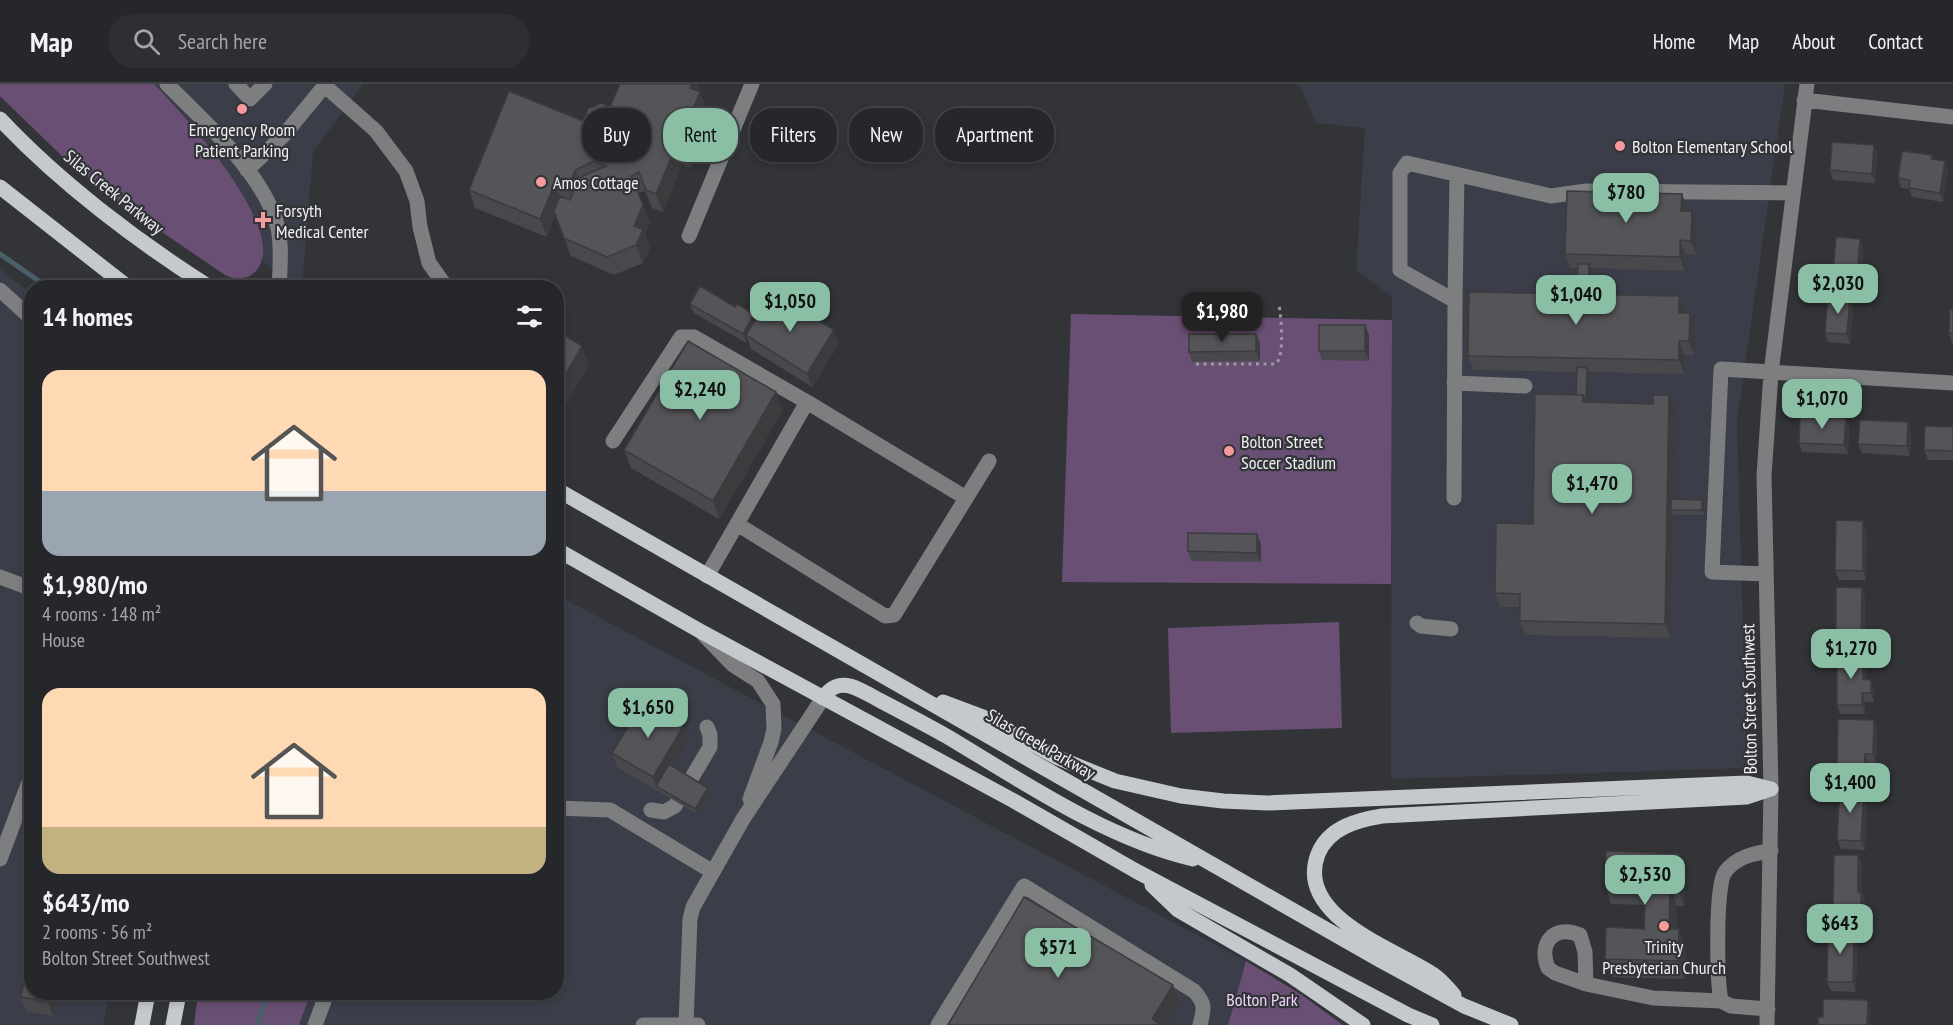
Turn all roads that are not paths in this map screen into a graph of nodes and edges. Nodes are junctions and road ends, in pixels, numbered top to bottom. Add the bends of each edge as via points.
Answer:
1 (166, 84) edge
2 (236, 84) edge
3 (265, 84) edge
4 (752, 84) edge
5 (1807, 84) edge
6 (325, 85) edge
7 (1804, 100) junction
8 (1953, 117) edge
9 (0, 119) edge
10 (247, 170) junction
11 (1457, 175) junction
12 (0, 187) edge
13 (1793, 194) junction
14 (689, 236) dead end
15 (119, 280) edge
16 (198, 280) edge
17 (279, 280) edge
18 (441, 280) edge
19 (0, 290) edge
20 (1455, 301) junction
21 (24, 312) edge
22 (1771, 373) junction
23 (1454, 383) junction
24 (1953, 383) edge
25 (1525, 386) dead end
26 (807, 402) junction
27 (613, 441) dead end
28 (989, 461) dead end
29 (564, 494) edge
30 (966, 498) junction
31 (1454, 498) dead end
32 (737, 524) junction
33 (564, 554) edge
34 (1766, 574) junction
35 (707, 576) junction
36 (0, 577) edge
37 (24, 586) edge
38 (1418, 622) dead end
39 (1451, 629) dead end
40 (700, 631) junction
41 (902, 687) junction
42 (823, 698) junction
43 (707, 727) dead end
44 (1771, 789) junction
45 (24, 795) edge
46 (564, 808) edge
47 (651, 810) dead end
48 (743, 819) junction
49 (1771, 851) junction
50 (0, 859) edge
51 (1210, 863) junction
52 (1136, 871) junction
53 (713, 872) junction
54 (1586, 984) dead end
55 (147, 1000) edge
56 (178, 1000) edge
57 (324, 1000) edge
58 (1720, 1001) junction
59 (1464, 1006) junction
60 (1768, 1009) junction
61 (692, 1024) edge
62 (142, 1025) edge
63 (173, 1025) edge
64 (315, 1025) edge
65 (643, 1025) edge
66 (938, 1025) edge
67 (1200, 1025) edge
68 (1363, 1025) edge
69 (1432, 1025) edge
70 (1511, 1025) edge
71 (1767, 1025) edge

1 - 10 street
2 - 3 street via 250,99
4 - 14 street
5 - 7 street, Bolton Street Southwest
6 - 10 street via 284,135
6 - 18 street via 376,130 406,171 417,201 429,263
7 - 8 street
7 - 13 street, Bolton Street Southwest
9 - 16 main road, Silas Creek Parkway via 97,207
10 - 17 street via 272,210 278,230
11 - 13 street via 1551,196 1586,191
11 - 20 street
11 - 20 street via 1407,163 1400,173 1400,270
12 - 15 main road
13 - 22 street, Bolton Street Southwest
19 - 21 street
20 - 23 street
22 - 24 street
22 - 34 street, Bolton Street Southwest via 1764,476
22 - 34 street via 1720,369 1712,572
23 - 25 street
23 - 31 street
26 - 27 street via 694,337 681,337
26 - 30 street
26 - 32 street
28 - 30 street
29 - 35 main road, Silas Creek Parkway
30 - 32 street via 890,617
32 - 35 street
33 - 40 main road
34 - 44 street, Bolton Street Southwest
35 - 41 main road, Silas Creek Parkway
36 - 37 street
38 - 39 street via 1421,626
40 - 42 main road
40 - 48 street via 733,665 758,681 773,704 771,742
41 - 44 main road via 983,717 1056,757 1115,781 1212,800 1267,803 1747,783
41 - 51 main road, Silas Creek Parkway
42 - 48 street
42 - 51 main road via 837,686 854,688 1122,836 1163,852
42 - 52 main road
43 - 47 street via 710,747 675,806 664,812
44 - 49 street, Bolton Street Southwest
44 - 59 main road via 1747,797 1382,816 1355,821 1339,830 1321,848 1315,865 1316,883 1326,904 1360,933 1436,976
45 - 50 street
46 - 53 street via 610,810
48 - 53 street
49 - 58 street via 1741,858 1725,872 1720,885
49 - 60 street, Bolton Street Southwest
51 - 59 main road, Silas Creek Parkway
52 - 68 main road via 1178,910 1290,975
52 - 69 main road
53 - 61 street via 698,896 690,920
54 - 58 street via 1653,998
55 - 62 main road
56 - 63 main road
57 - 64 street
58 - 60 street via 1731,1006
59 - 70 main road, Silas Creek Parkway
60 - 71 street, Bolton Street Southwest
61 - 65 street
66 - 67 street via 1024,886 1194,991 1202,999 1204,1010

